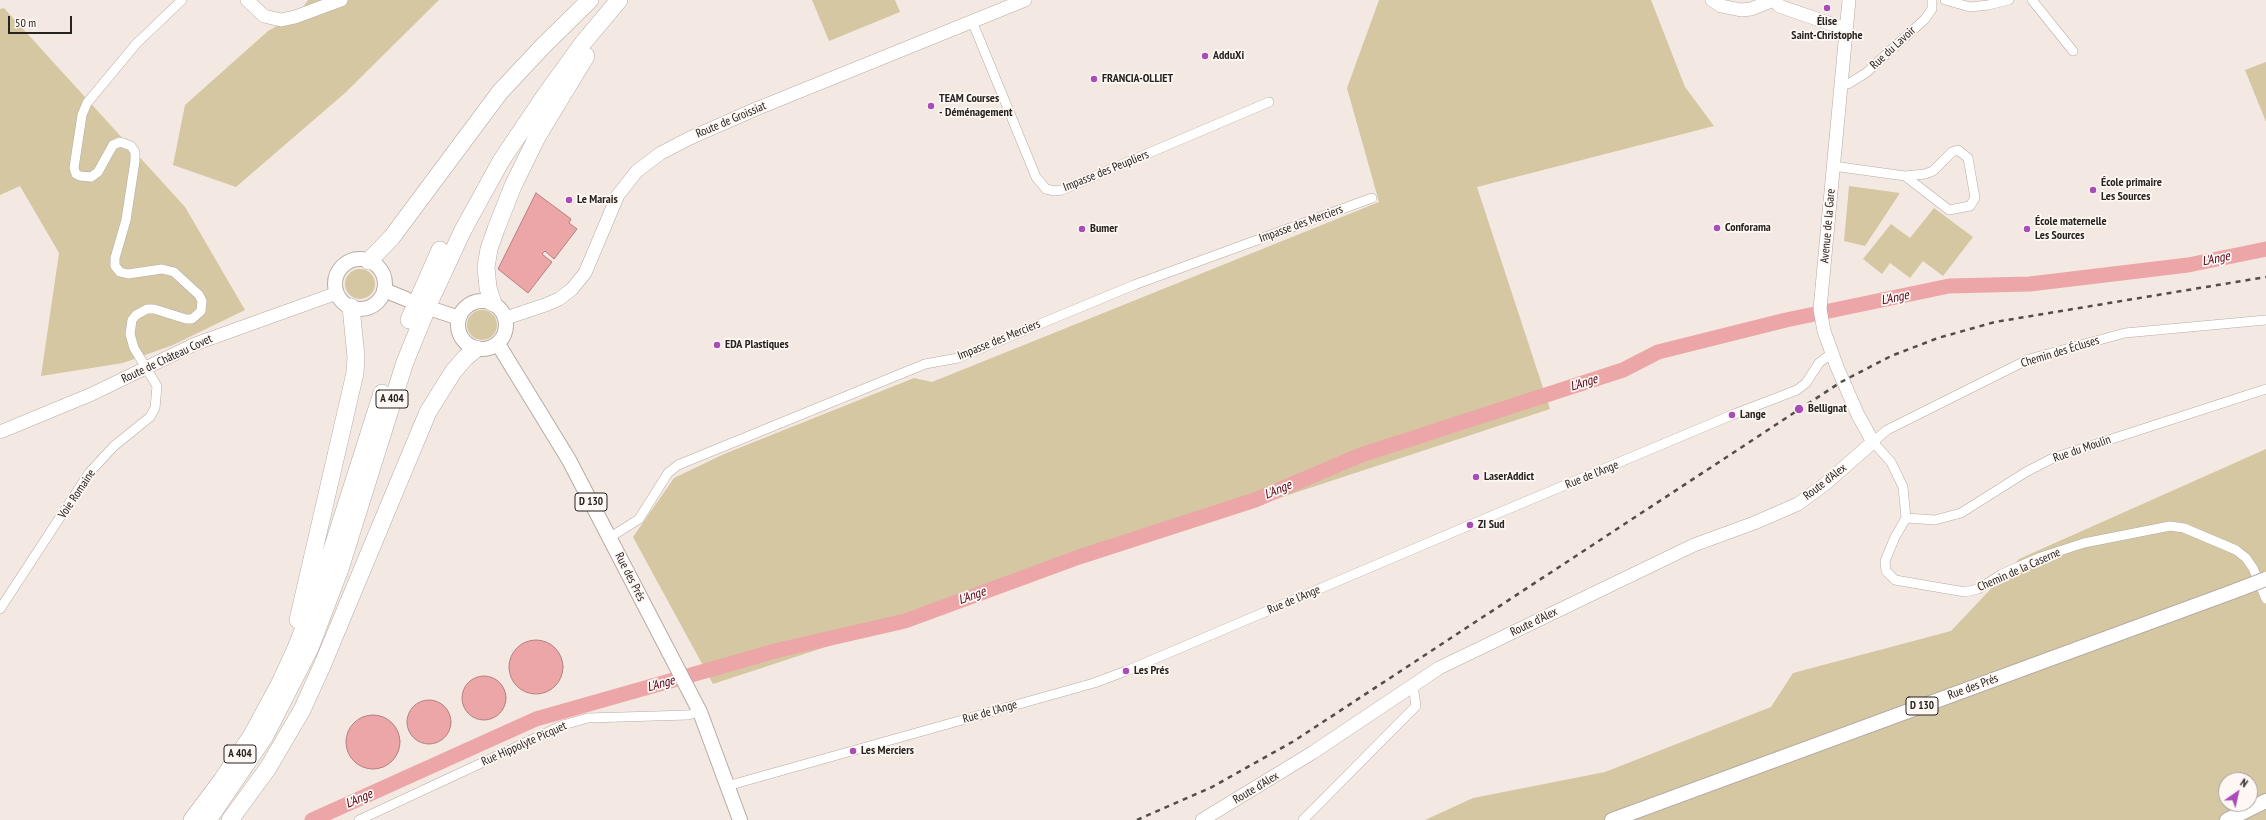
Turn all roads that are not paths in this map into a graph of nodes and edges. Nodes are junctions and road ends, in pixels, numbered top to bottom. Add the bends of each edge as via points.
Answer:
1 (182, 0) edge
2 (247, 0) edge
3 (341, 0) edge
4 (590, 0) edge
5 (604, 0) edge
6 (620, 0) edge
7 (1025, 0) edge
8 (1712, 0) edge
9 (1775, 0) edge
10 (1849, 0) edge
11 (1932, 0) edge
12 (1945, 0) edge
13 (2008, 0) edge
14 (2032, 0) edge
15 (972, 21) junction
16 (1846, 29) junction
17 (2073, 51) dead end
18 (1841, 84) junction
19 (1269, 102) dead end
20 (1833, 166) junction
21 (1905, 176) junction
22 (1372, 198) dead end
23 (369, 261) junction
24 (384, 290) junction
25 (337, 293) junction
26 (406, 299) dead end
27 (493, 303) junction
28 (351, 307) junction
29 (435, 310) dead end
30 (459, 318) junction
31 (506, 318) junction
32 (2266, 320) edge
33 (498, 344) junction
34 (476, 349) junction
35 (1832, 353) junction
36 (145, 366) junction
37 (2266, 389) edge
38 (0, 432) edge
39 (1872, 442) junction
40 (1906, 518) junction
41 (610, 538) junction
42 (2266, 579) edge
43 (2266, 599) edge
44 (0, 609) edge
45 (280, 683) junction
46 (1414, 685) junction
47 (700, 712) junction
48 (727, 786) junction
49 (2266, 802) edge
50 (192, 820) edge
51 (208, 820) edge
52 (230, 820) edge
53 (358, 820) edge
54 (740, 820) edge
55 (1202, 820) edge
56 (1303, 820) edge
57 (1612, 820) edge
58 (2227, 820) edge

1 - 36 street, Voie Romaine via 136,44 90,97 83,109 74,164 76,174 88,178 98,172 113,145 120,142 131,146 135,152 135,161 126,220 115,266 120,272 128,274 168,270 194,288 202,301 201,311 192,319 180,318 154,309 147,309 136,315 132,320 130,334 134,348
2 - 3 street via 264,16 281,20
4 - 23 highway via 500,92 392,237
5 - 45 highway, A 404 via 559,55 510,126 468,196 437,257 393,362 320,587
6 - 27 highway via 550,113 513,186 487,258 487,283
6 - 51 highway, A 404 via 583,43 544,96 501,161 463,230 430,301 406,362 340,568 310,648 265,736
7 - 15 street, Route de Groissiat
8 - 9 street via 1721,6 1740,10 1752,9
9 - 16 street via 1779,6
10 - 16 street, Avenue de la Gare
11 - 18 street, Rue du Lavoir via 1932,9 1925,19 1877,63 1848,84
12 - 13 street via 1970,7
14 - 17 street
15 - 19 street, Impasse des Peupliers via 1036,177 1046,189 1062,190
15 - 31 street, Route de Groissiat via 736,118 661,153 637,171 618,195 585,273 572,289 559,299
16 - 18 street, Avenue de la Gare
18 - 20 street, Avenue de la Gare
20 - 21 street
20 - 35 street, Avenue de la Gare via 1821,299 1821,320
21 - 21 street via 1949,210 1970,206 1975,198 1968,158 1958,150 1948,155 1933,170 1924,174
22 - 41 street, Impasse des Merciers via 1134,285 958,358 925,364 678,465 668,473 639,519
23 - 24 main road via 382,272
23 - 25 main road via 359,259 345,264 337,276
24 - 26 main road
24 - 28 main road via 374,305 363,309
25 - 28 main road via 342,301
25 - 36 street, Route de Château Covet via 195,344
27 - 30 main road via 473,302 463,310
27 - 31 main road
28 - 45 highway via 356,358 352,386 324,502 313,561
29 - 30 main road
30 - 34 main road via 458,331 467,344
31 - 33 main road via 506,330
32 - 39 street, Chemin des Écluses via 2125,332 2029,359 1887,430
33 - 34 main road via 490,349
33 - 41 main road, Rue des Prés / D 130 via 569,460
34 - 52 highway via 453,372 428,412 312,688 276,755
35 - 39 street, Avenue de la Gare
35 - 48 street, Rue de l'Ange via 1819,363 1806,383 1797,390 1464,527 1126,671 1094,683
36 - 38 street, Route de Château Covet via 92,394
36 - 44 street, Voie Romaine via 157,386 155,408 150,417 114,446 89,473
37 - 40 street, Rue du Moulin via 2052,458 1961,513 1935,520
39 - 40 street via 1892,462 1903,487
39 - 46 street, Route d'Alex via 1825,484 1793,506 1662,560 1439,668
40 - 43 street, Chemin de la Caserne via 1885,561 1886,571 1895,580 1965,592 1978,589 2002,574 2041,557 2084,543 2170,526 2184,528 2241,554 2253,568
41 - 47 main road, Rue des Prés / D 130
42 - 57 main road, Rue des Prés / D 130, bridge
45 - 50 highway, A 404 via 238,757
46 - 55 street, Route d'Alex via 1312,753
46 - 56 street via 1416,706
47 - 48 main road, Rue des Prés / D 130
47 - 53 street, Rue Hippolyte Picquet via 688,715 588,718 563,725
48 - 54 main road, Rue des Prés / D 130
49 - 58 main road

